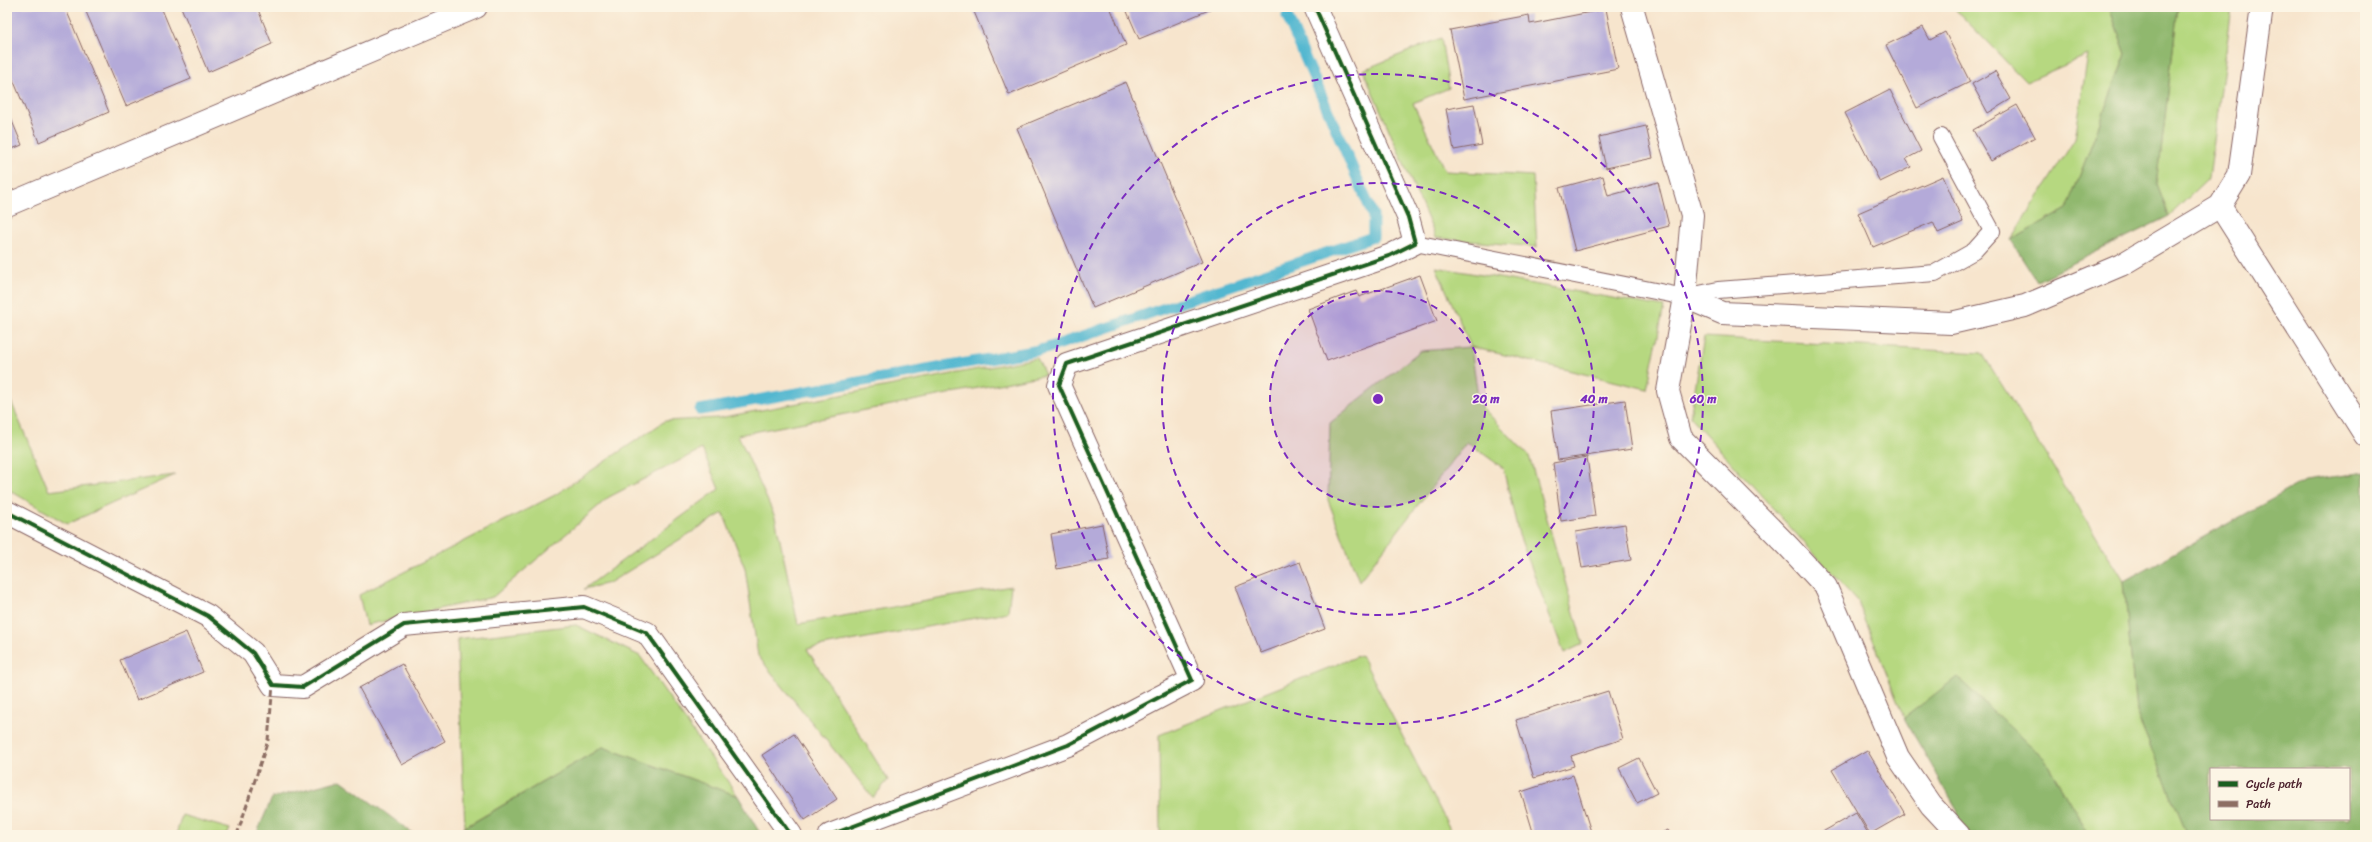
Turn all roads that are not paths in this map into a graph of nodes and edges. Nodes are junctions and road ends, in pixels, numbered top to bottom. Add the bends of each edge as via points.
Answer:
1 (476, 7) edge
2 (1315, 7) edge
3 (1632, 7) edge
4 (2262, 7) edge
5 (1941, 137) dead end
6 (7, 205) edge
7 (2220, 206) junction
8 (1415, 244) junction
9 (1685, 297) junction
10 (2365, 435) edge
11 (7, 512) edge
12 (791, 835) edge
13 (830, 835) edge
14 (1959, 835) edge

1 - 6 street
2 - 8 street via 1408,217
3 - 9 street via 1692,215
4 - 7 street via 2239,175
5 - 9 lane via 1992,231 1974,251 1935,273 1718,290
7 - 9 street via 2121,265 2025,306 1951,323 1722,313
7 - 10 street
8 - 9 lane
8 - 13 street via 1389,256 1068,364 1059,385 1192,680 1068,745
9 - 14 street via 1668,391 1681,438 1826,587 1898,758 1931,805
11 - 12 street via 208,616 252,653 273,685 303,687 404,624 584,607 647,633

